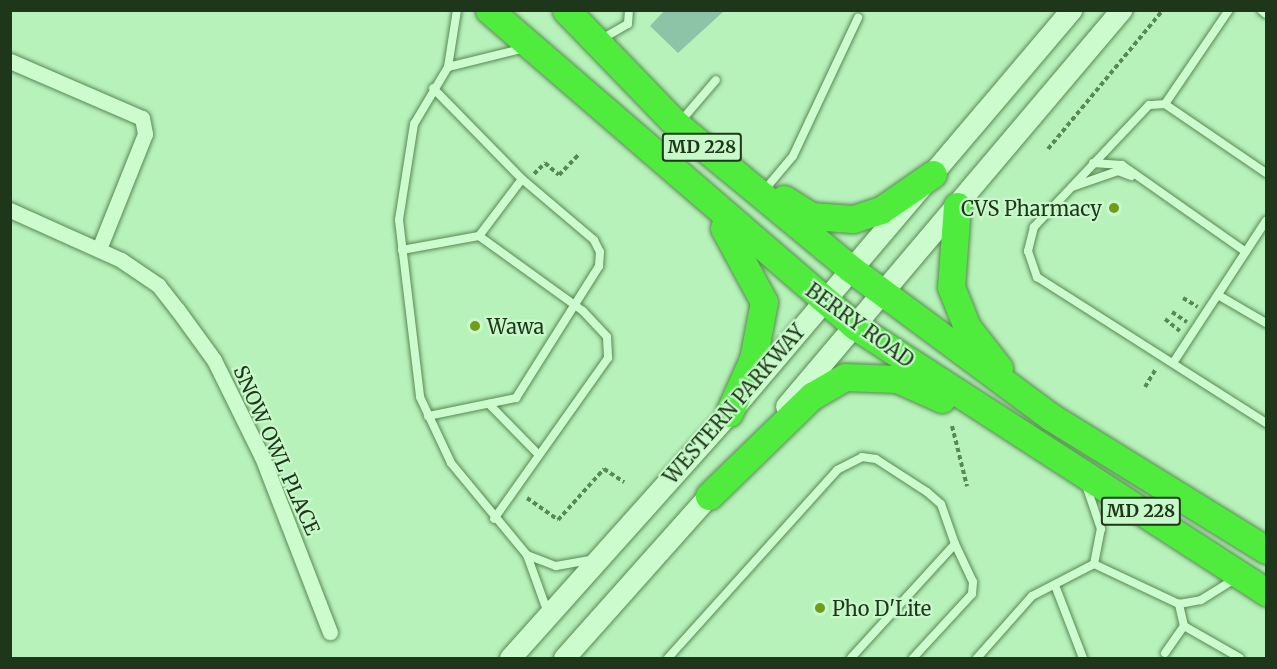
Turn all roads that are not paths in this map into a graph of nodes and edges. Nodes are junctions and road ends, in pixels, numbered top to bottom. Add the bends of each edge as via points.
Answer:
1 (457, 10) edge
2 (489, 10) edge
3 (566, 10) edge
4 (629, 10) edge
5 (1071, 10) edge
6 (1121, 10) edge
7 (1229, 10) edge
8 (1261, 10) edge
9 (1266, 14) edge
10 (858, 18) dead end
11 (595, 43) junction
12 (529, 48) junction
13 (10, 61) edge
14 (448, 67) junction
15 (716, 80) dead end
16 (433, 88) junction
17 (1165, 104) junction
18 (677, 125) junction
19 (712, 156) junction
20 (1093, 163) junction
21 (1266, 172) edge
22 (933, 174) junction
23 (1132, 177) junction
24 (523, 181) junction
25 (767, 187) junction
26 (1069, 188) junction
27 (709, 204) junction
28 (957, 206) junction
29 (10, 210) edge
30 (1266, 221) edge
31 (479, 236) junction
32 (99, 249) junction
33 (402, 250) junction
34 (1246, 252) junction
35 (850, 270) junction
36 (882, 293) junction
37 (1218, 294) junction
38 (823, 301) junction
39 (573, 304) junction
40 (1266, 323) edge
41 (855, 326) junction
42 (1173, 363) junction
43 (1020, 395) junction
44 (489, 404) junction
45 (729, 413) junction
46 (428, 416) junction
47 (1266, 423) edge
48 (1015, 431) junction
49 (539, 455) junction
50 (1079, 472) junction
51 (709, 496) junction
52 (494, 519) junction
53 (955, 544) junction
54 (1266, 550) edge
55 (527, 555) junction
56 (595, 560) junction
57 (1094, 564) junction
58 (1240, 575) junction
59 (1056, 588) junction
60 (1266, 592) edge
61 (1179, 604) junction
62 (548, 613) junction
63 (1184, 626) junction
64 (330, 632) dead end
65 (1165, 653) dead end
66 (510, 658) edge
67 (564, 658) edge
68 (666, 658) edge
69 (851, 658) edge
70 (913, 658) edge
71 (977, 658) edge
72 (1083, 658) edge
73 (1240, 658) edge

1 - 14 lane
2 - 12 highway, BERRY ROAD / MD 228
3 - 11 highway, BERRY ROAD / MD 228
4 - 11 lane via 628,24
5 - 22 main road, WESTERN PARKWAY
6 - 28 main road, WESTERN PARKWAY
7 - 17 lane
8 - 9 lane
10 - 25 lane via 794,156
11 - 18 highway, BERRY ROAD / MD 228
12 - 14 lane
12 - 27 highway, BERRY ROAD / MD 228
13 - 32 street via 142,118 145,134
14 - 16 lane
15 - 18 lane
16 - 24 lane
16 - 33 lane via 414,124 399,220
17 - 20 lane via 1149,105
17 - 21 lane
18 - 19 highway, BERRY ROAD / MD 228
19 - 25 highway
19 - 35 highway, BERRY ROAD / MD 228
20 - 23 lane via 1122,165
20 - 26 lane
22 - 25 highway via 881,210 853,219 811,216
22 - 35 main road, WESTERN PARKWAY
23 - 26 lane via 1118,171
23 - 34 lane
24 - 31 lane
24 - 39 lane via 594,240 600,252 599,266
26 - 42 lane via 1034,227 1028,251 1037,277
27 - 38 highway, BERRY ROAD / MD 228
27 - 45 highway via 764,302 753,359
28 - 36 main road, WESTERN PARKWAY
28 - 43 highway via 948,267 957,308
29 - 32 street, SNOW OWL PLACE
30 - 34 lane
31 - 33 lane
31 - 39 lane
32 - 64 street, SNOW OWL PLACE via 158,285 214,360 262,457
33 - 46 lane via 420,397
34 - 37 lane
35 - 36 highway, BERRY ROAD / MD 228
35 - 38 main road, WESTERN PARKWAY
36 - 41 main road, WESTERN PARKWAY
36 - 43 highway, BERRY ROAD / MD 228
37 - 40 lane
37 - 42 lane
38 - 41 highway, BERRY ROAD / MD 228
38 - 45 main road, WESTERN PARKWAY
39 - 44 lane via 516,398
39 - 49 lane via 607,337 608,358
41 - 48 highway, BERRY ROAD / MD 228
41 - 51 main road, WESTERN PARKWAY
42 - 47 lane
43 - 54 highway, BERRY ROAD / MD 228
44 - 46 lane
44 - 49 lane
45 - 56 main road, WESTERN PARKWAY
46 - 52 lane via 451,463
48 - 50 highway, BERRY ROAD / MD 228
48 - 51 highway via 897,379 845,377 812,396
49 - 52 lane
50 - 57 lane via 1101,529
50 - 58 highway, BERRY ROAD / MD 228
51 - 67 main road, WESTERN PARKWAY
52 - 55 lane
53 - 68 lane via 941,504 927,492 876,459 847,461
53 - 69 lane
53 - 70 lane via 973,582 972,594
55 - 56 lane via 556,566
55 - 62 lane
56 - 62 main road, WESTERN PARKWAY
57 - 59 lane
57 - 61 lane
58 - 60 highway, BERRY ROAD / MD 228
58 - 61 lane via 1201,600
59 - 71 lane via 1032,596
59 - 72 lane
61 - 63 lane
62 - 66 main road, WESTERN PARKWAY
63 - 65 lane
63 - 73 lane

